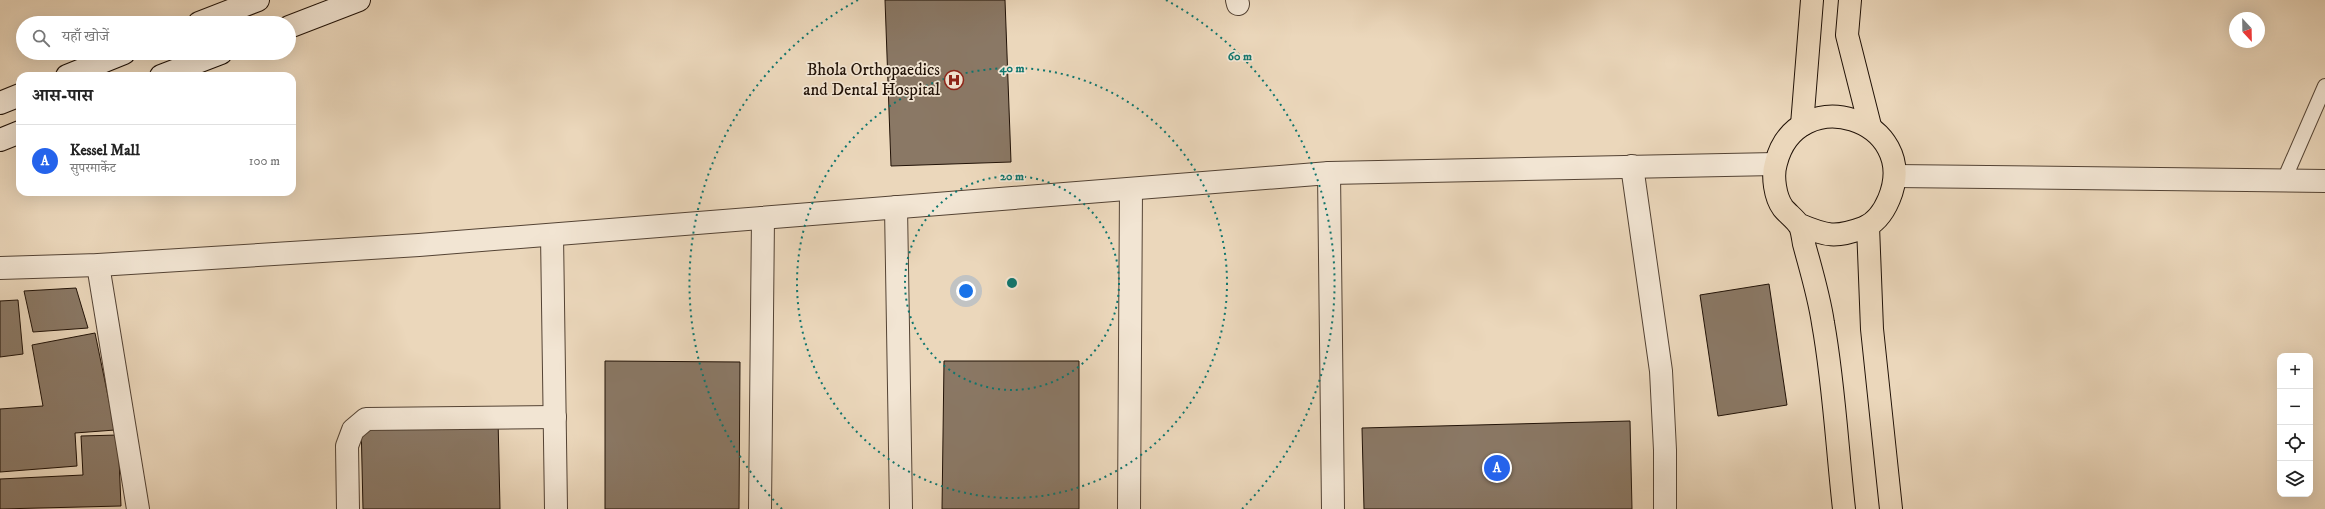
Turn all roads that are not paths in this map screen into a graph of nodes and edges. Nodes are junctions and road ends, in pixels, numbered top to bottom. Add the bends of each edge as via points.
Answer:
1 (258, 0) edge
2 (359, 0) edge
3 (1812, 0) edge
4 (1850, 0) edge
5 (217, 16) edge
6 (296, 24) edge
7 (107, 60) edge
8 (203, 60) edge
9 (77, 72) edge
10 (171, 72) edge
11 (2325, 86) edge
12 (16, 97) edge
13 (0, 103) edge
14 (1802, 125) junction
15 (1870, 126) junction
16 (16, 134) edge
17 (0, 140) edge
18 (1775, 164) junction
19 (1632, 166) junction
20 (1329, 173) junction
21 (1895, 176) junction
22 (2284, 180) junction
23 (2325, 181) edge
24 (1131, 189) junction
25 (896, 207) junction
26 (762, 218) junction
27 (1800, 225) junction
28 (1868, 226) junction
29 (552, 235) junction
30 (98, 265) junction
31 (0, 268) edge
32 (555, 416) junction
33 (138, 509) edge
34 (348, 509) edge
35 (556, 509) edge
36 (760, 509) edge
37 (901, 509) edge
38 (1129, 509) edge
39 (1333, 509) edge
40 (1665, 509) edge
41 (1844, 509) edge
42 (1891, 509) edge

1 - 5 street
2 - 6 street
3 - 14 main road
4 - 15 main road via 1847,35
7 - 9 street
8 - 10 street
11 - 22 lane
12 - 13 street
14 - 15 main road via 1824,116 1854,118
14 - 18 main road via 1785,140
15 - 21 main road via 1885,142 1895,166
16 - 17 street
18 - 19 street
18 - 27 main road via 1775,186 1782,207
19 - 20 street
19 - 40 street via 1661,371
20 - 24 street
20 - 39 street
21 - 22 street
21 - 28 main road via 1895,186 1884,211
22 - 23 street
24 - 25 street
24 - 38 street
25 - 26 street
25 - 37 street
26 - 29 street
26 - 36 street
27 - 28 main road via 1823,235 1844,235
27 - 41 main road via 1823,322
28 - 42 main road via 1872,329
29 - 30 street
29 - 32 street
30 - 31 street
30 - 33 street
32 - 34 street via 366,419 353,430 347,446
32 - 35 street

